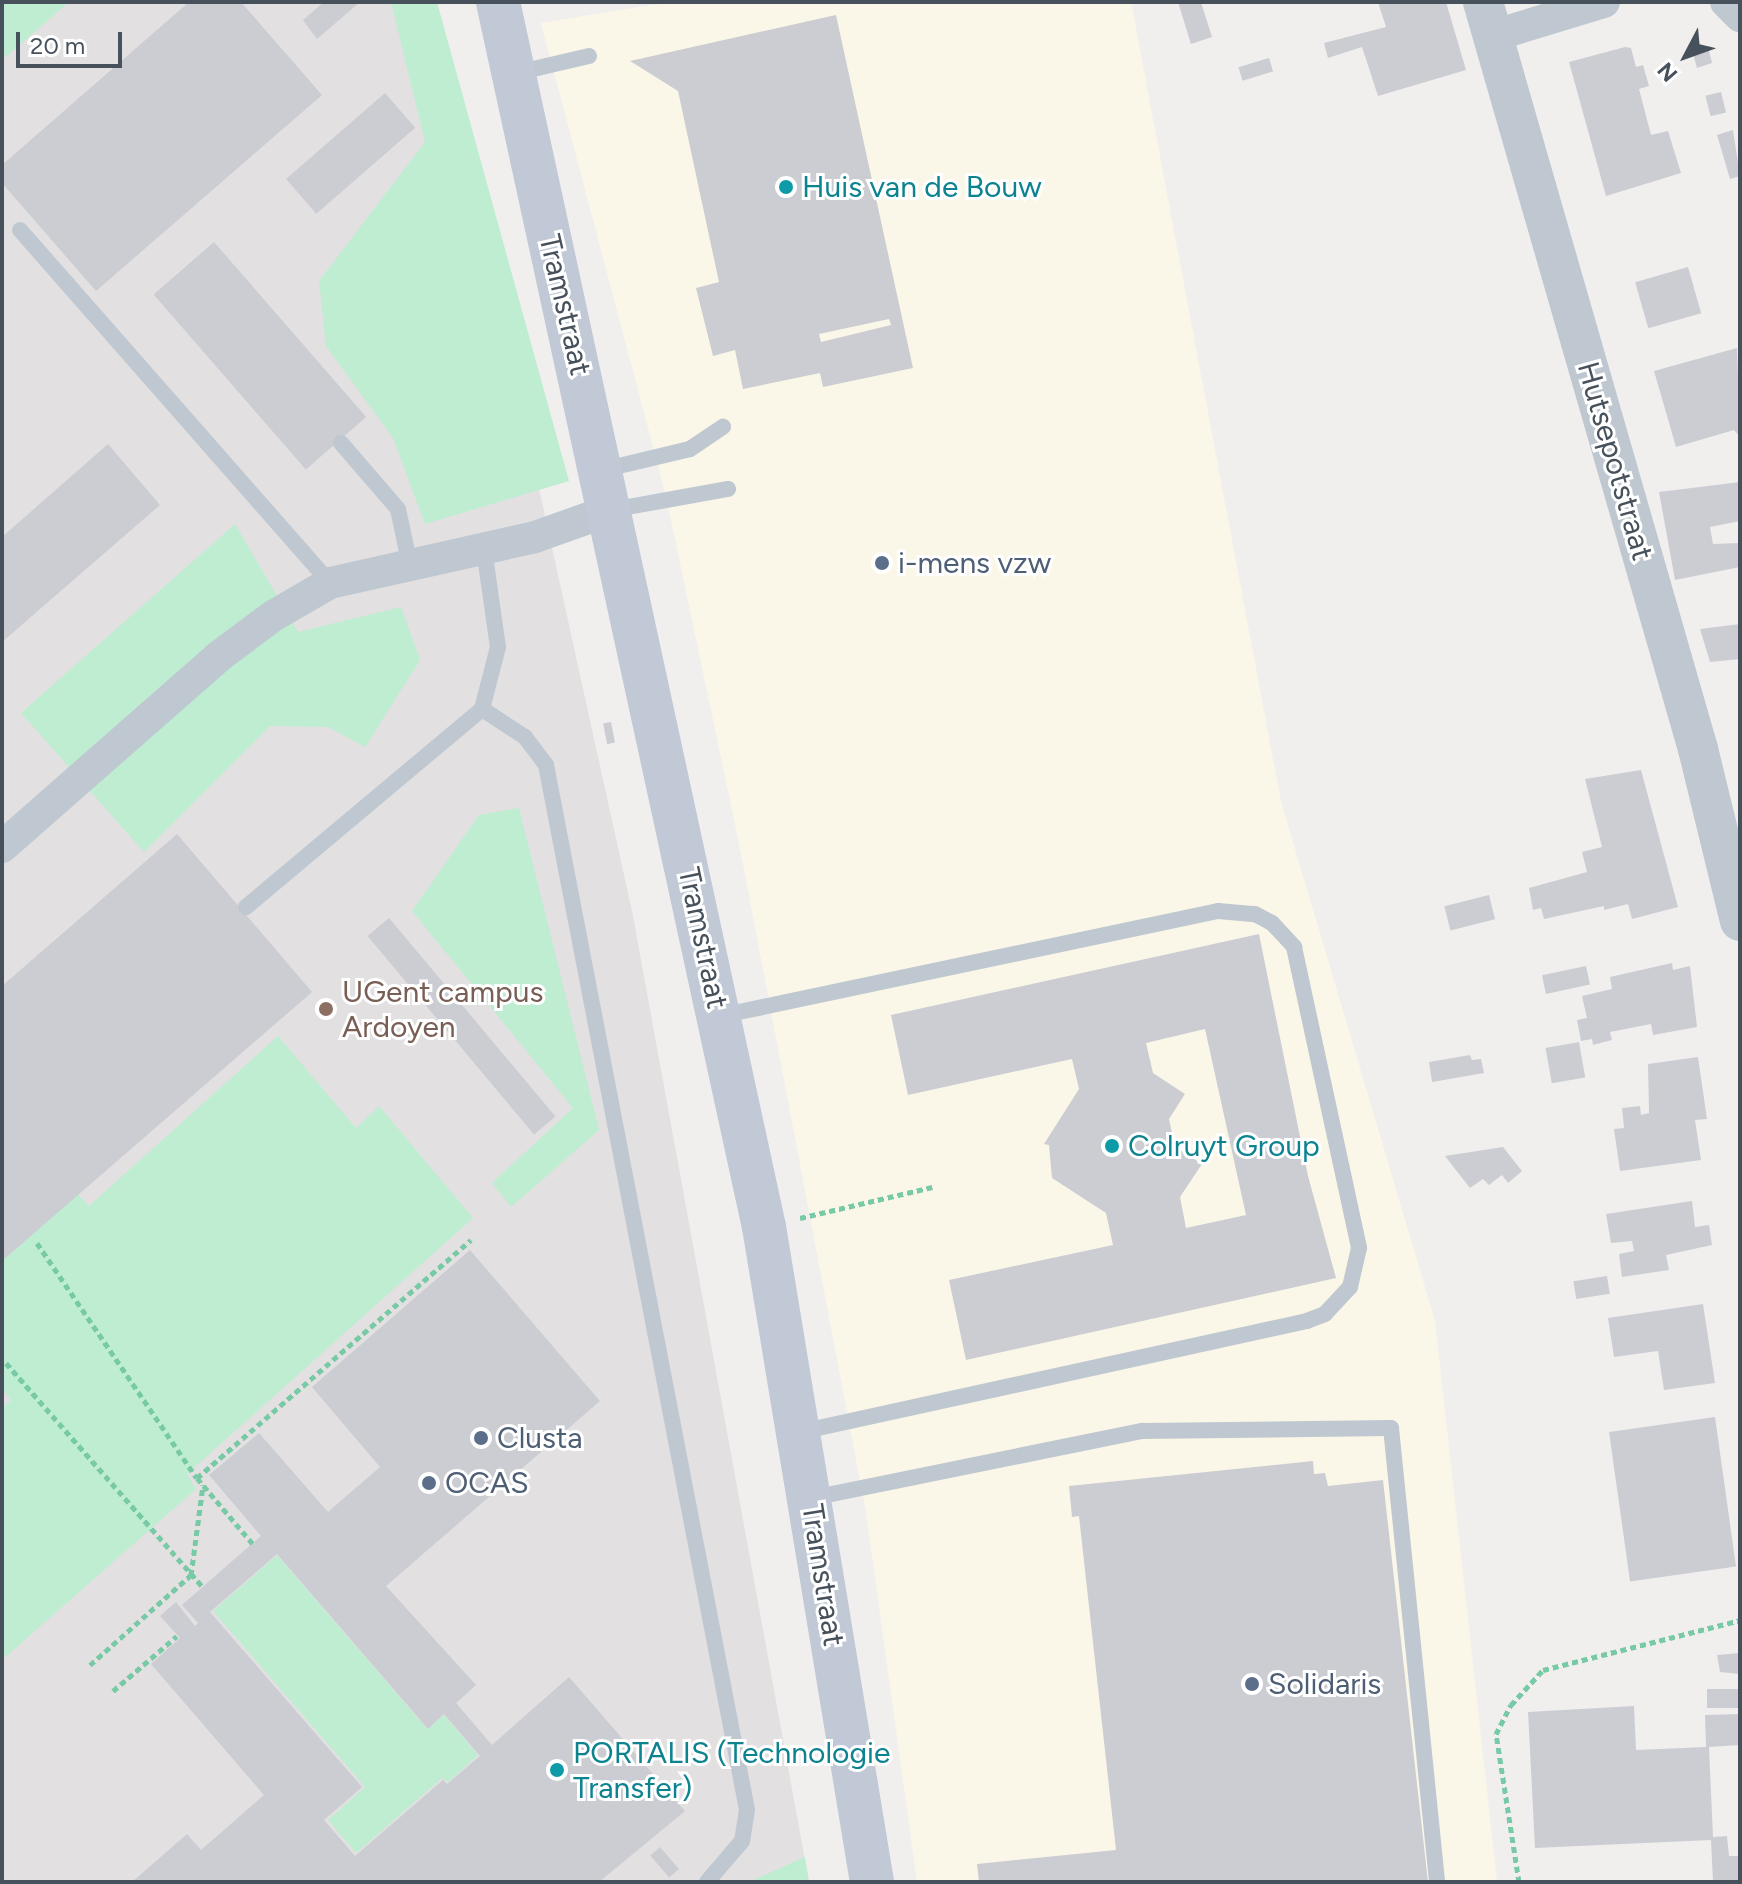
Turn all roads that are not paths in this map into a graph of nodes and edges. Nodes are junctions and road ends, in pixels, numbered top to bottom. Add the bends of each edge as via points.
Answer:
1 (498, 2) edge
2 (1604, 2) edge
3 (1726, 2) edge
4 (1740, 16) edge
5 (1487, 19) edge
6 (589, 56) dead end
7 (514, 74) junction
8 (20, 230) dead end
9 (723, 427) dead end
10 (341, 443) dead end
11 (728, 489) dead end
12 (606, 490) junction
13 (484, 549) junction
14 (410, 566) junction
15 (330, 583) junction
16 (482, 709) junction
17 (2, 847) edge
18 (246, 907) dead end
19 (1740, 921) edge
20 (720, 1016) junction
21 (800, 1432) junction
22 (811, 1498) junction
23 (707, 1882) edge
24 (872, 1882) edge
25 (1437, 1882) edge

1 - 7 main road, Tramstraat
2 - 5 street
3 - 4 street
5 - 19 street, Hutsepotstraat via 1694,734
6 - 7 lane
7 - 12 main road, Tramstraat
8 - 15 lane
9 - 12 lane
10 - 14 lane via 398,509
11 - 12 lane via 666,496
12 - 13 street
12 - 20 main road, Tramstraat
13 - 14 street
13 - 16 lane via 498,647
14 - 15 street
15 - 17 street via 218,657
16 - 18 lane
16 - 23 lane via 525,737 546,765 747,1810 742,1841
20 - 21 main road, Tramstraat
20 - 21 lane via 1218,911 1255,914 1272,923 1294,947 1359,1248 1350,1287 1325,1314 1307,1321
21 - 22 main road, Tramstraat
22 - 24 main road, Tramstraat
22 - 25 lane via 1142,1431 1391,1428

